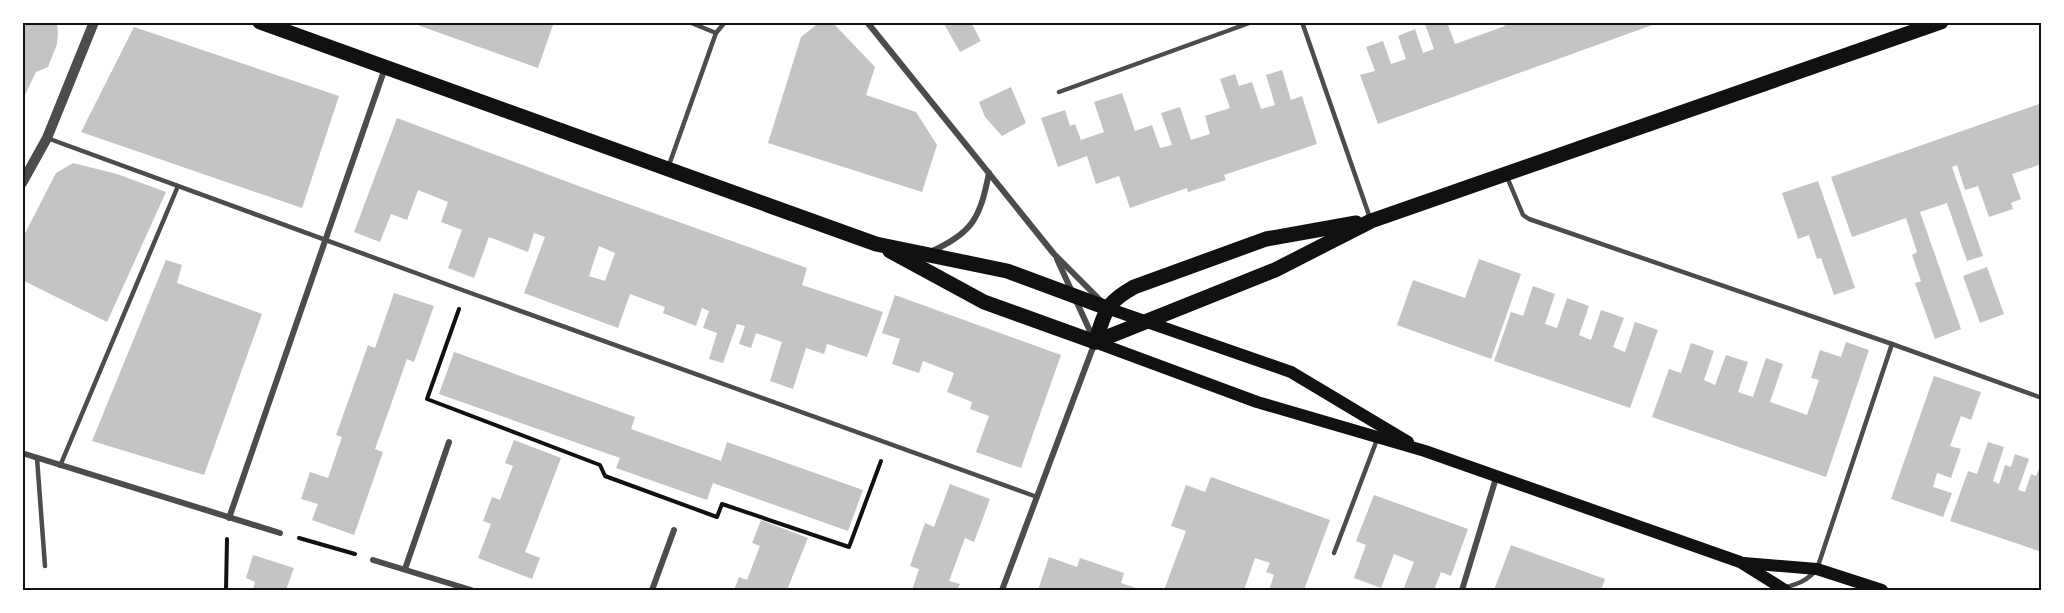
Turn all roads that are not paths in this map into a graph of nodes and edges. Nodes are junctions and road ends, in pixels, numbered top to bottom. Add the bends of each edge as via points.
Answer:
1 (94, 22) edge
2 (260, 22) edge
3 (689, 22) edge
4 (725, 22) edge
5 (867, 22) edge
6 (1252, 22) edge
7 (1302, 22) edge
8 (1941, 22) edge
9 (716, 33) junction
10 (386, 68) junction
11 (1059, 92) dead end
12 (47, 138) junction
13 (667, 170) junction
14 (989, 173) junction
15 (1506, 174) junction
16 (22, 183) edge
17 (178, 186) junction
18 (1371, 221) junction
19 (326, 240) junction
20 (876, 244) junction
21 (927, 254) junction
22 (1054, 254) junction
23 (1073, 296) junction
24 (1107, 308) junction
25 (1148, 321) junction
26 (1095, 342) junction
27 (1892, 344) junction
28 (2042, 398) edge
29 (1378, 437) junction
30 (449, 442) dead end
31 (1425, 451) junction
32 (22, 453) edge
33 (37, 458) junction
34 (60, 466) junction
35 (1496, 478) junction
36 (1037, 497) junction
37 (228, 517) junction
38 (674, 530) dead end
39 (280, 533) road end
40 (1334, 554) dead end
41 (373, 560) road end
42 (1740, 562) junction
43 (45, 566) dead end
44 (405, 569) junction
45 (1816, 569) junction
46 (1847, 579) junction
47 (1783, 589) edge
48 (471, 591) edge
49 (652, 591) edge
50 (1002, 591) edge
51 (1462, 591) edge
52 (1861, 591) edge
53 (1882, 591) edge

1 - 12 street
2 - 10 main road
3 - 9 lane
4 - 9 lane
5 - 14 street
6 - 11 lane
7 - 18 lane
8 - 15 main road
9 - 13 lane
10 - 13 main road
10 - 19 street
12 - 16 street
12 - 17 lane
13 - 20 main road
14 - 21 street via 984,200 971,225 953,242
14 - 22 street
15 - 18 main road
15 - 27 lane via 1528,219
17 - 19 lane
17 - 34 lane
18 - 24 main road via 1266,239 1134,287
18 - 25 main road via 1275,270
19 - 36 lane
19 - 37 street
20 - 21 main road
20 - 26 main road via 984,302
21 - 23 main road via 1007,271
22 - 23 street
22 - 24 street
23 - 24 main road
23 - 26 street
24 - 25 main road
24 - 26 main road
25 - 26 main road
25 - 31 main road via 1291,372
26 - 29 main road via 1257,402
26 - 36 street
27 - 28 lane
27 - 45 lane
29 - 31 main road
29 - 40 lane
30 - 44 street
31 - 35 main road
32 - 33 street
33 - 34 street
33 - 43 lane
34 - 37 street
35 - 42 main road
35 - 51 street
36 - 50 street
37 - 39 street
38 - 49 street
41 - 44 street
42 - 45 main road
42 - 47 main road
44 - 48 street
45 - 46 main road
45 - 47 lane via 1801,583
46 - 52 street
46 - 53 main road

